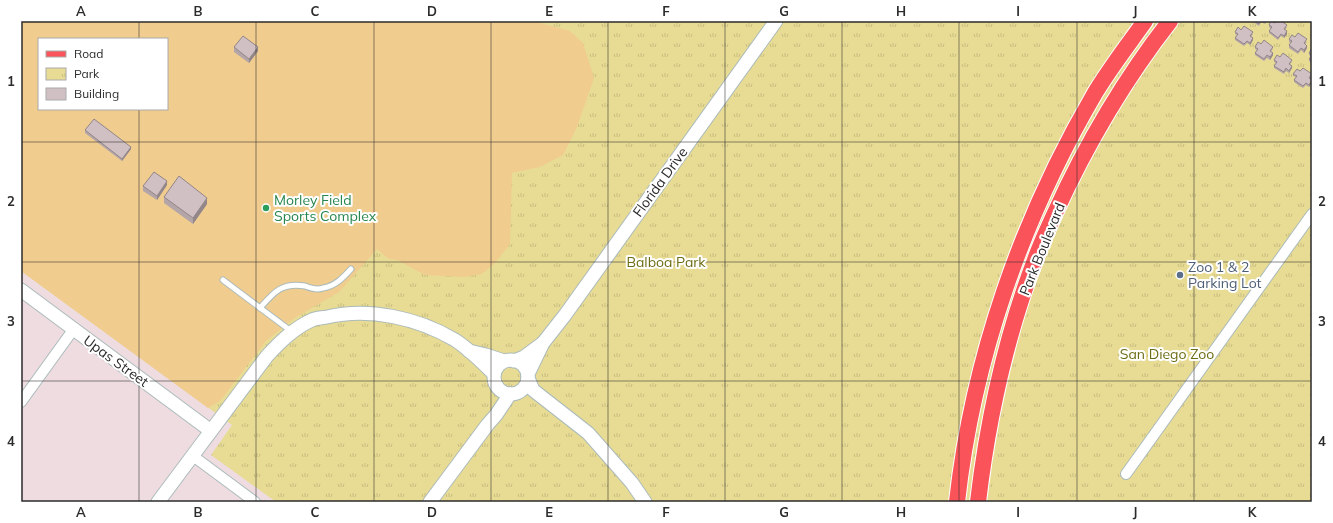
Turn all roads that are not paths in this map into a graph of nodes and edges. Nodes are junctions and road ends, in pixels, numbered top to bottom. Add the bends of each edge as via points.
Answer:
1 (776, 21) edge
2 (1145, 21) edge
3 (1170, 21) edge
4 (1312, 214) edge
5 (351, 269) dead end
6 (223, 280) dead end
7 (21, 290) edge
8 (260, 308) junction
9 (74, 330) junction
10 (292, 332) junction
11 (543, 343) junction
12 (469, 351) junction
13 (509, 361) junction
14 (528, 376) junction
15 (495, 379) junction
16 (514, 393) junction
17 (21, 402) edge
18 (549, 403) junction
19 (488, 424) junction
20 (211, 431) junction
21 (193, 456) junction
22 (1126, 474) dead end
23 (158, 502) edge
24 (255, 502) edge
25 (430, 502) edge
26 (645, 502) edge
27 (957, 502) edge
28 (978, 502) edge

1 - 11 street, Florida Drive
2 - 27 main road, Park Boulevard via 1096,92 1071,137 1020,247 988,343 961,464
3 - 28 main road, Park Boulevard via 1116,98 1087,148 1038,251 1007,348 992,413
4 - 22 street
5 - 8 lane via 340,281 322,289 295,284 286,286 271,296
6 - 8 lane
7 - 9 street, Upas Street
8 - 10 lane
9 - 17 street
9 - 20 street, Upas Street
10 - 12 street via 312,320 338,314 378,314 417,322 455,340
10 - 20 street via 267,356
11 - 13 street, Florida Drive via 524,357
11 - 14 street, Florida Drive
12 - 13 street
12 - 15 street
13 - 14 street via 526,368
13 - 15 street via 500,364
14 - 16 street via 528,382 523,389
14 - 18 street via 533,390
15 - 16 street via 499,389
15 - 19 street via 497,397
16 - 18 street
16 - 19 street
18 - 26 street via 588,433 632,483
19 - 25 street
20 - 21 street
21 - 23 street
21 - 24 street

